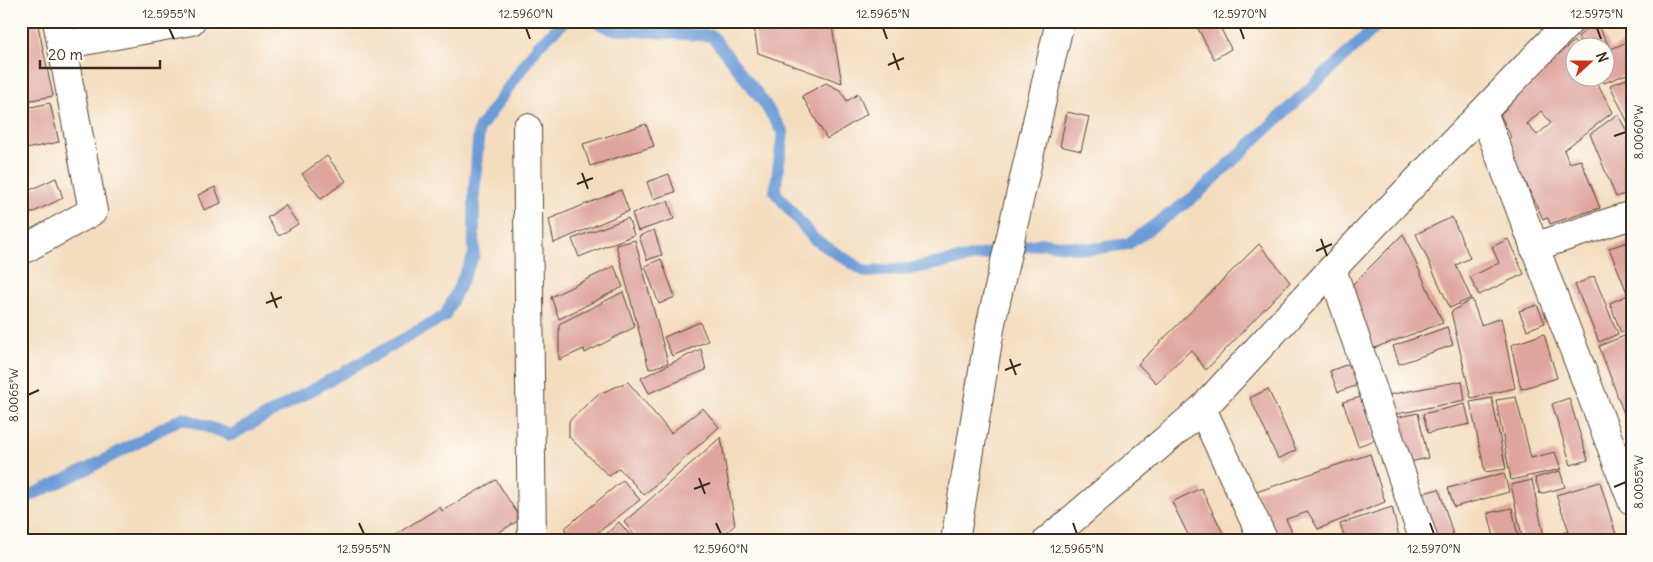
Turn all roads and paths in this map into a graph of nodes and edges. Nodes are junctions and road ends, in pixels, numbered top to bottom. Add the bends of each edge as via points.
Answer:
1 (191, 21) edge
2 (1060, 21) edge
3 (1570, 21) edge
4 (59, 33) edge
5 (1482, 112) junction
6 (527, 128) dead end
7 (1632, 215) edge
8 (1534, 247) junction
9 (21, 251) edge
10 (1332, 269) junction
11 (1202, 409) junction
12 (1632, 501) edge
13 (532, 541) edge
14 (955, 541) edge
15 (1047, 541) edge
16 (1264, 541) edge
17 (1424, 541) edge

1 - 4 street
2 - 14 street via 991,323
3 - 5 street
4 - 9 street via 93,211
5 - 8 street
5 - 10 street
6 - 13 street
7 - 8 street
8 - 12 street
10 - 11 street
10 - 17 street
11 - 15 street
11 - 16 street

